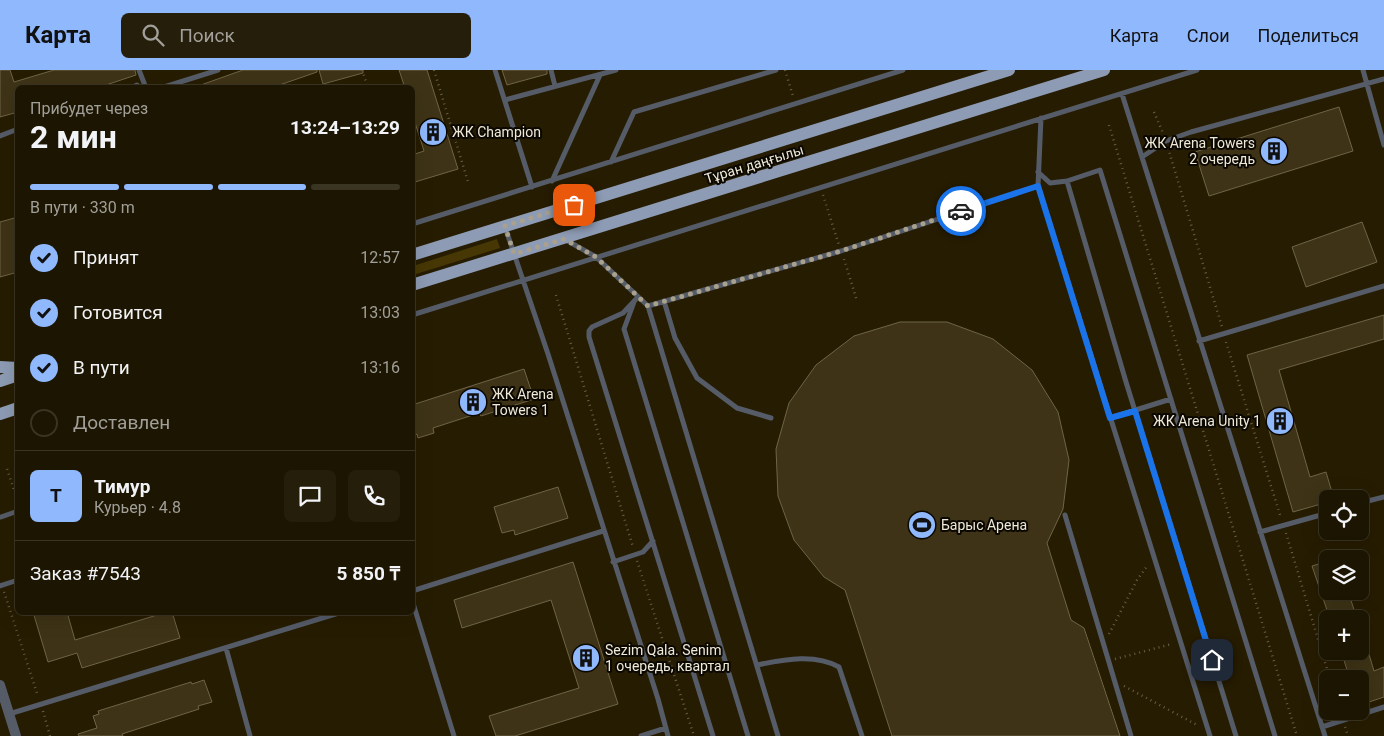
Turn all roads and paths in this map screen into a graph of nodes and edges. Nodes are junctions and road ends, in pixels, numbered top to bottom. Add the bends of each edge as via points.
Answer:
1 (139, 70) edge
2 (218, 70) edge
3 (362, 70) edge
4 (434, 70) edge
5 (495, 70) edge
6 (551, 70) edge
7 (616, 70) edge
8 (776, 70) edge
9 (785, 70) edge
10 (903, 70) edge
11 (1009, 70) edge
12 (1104, 70) edge
13 (1197, 70) edge
14 (1363, 70) edge
15 (600, 75) junction
16 (1073, 75) edge
17 (1384, 79) edge
18 (1367, 84) junction
19 (145, 85) edge
20 (171, 85) edge
21 (367, 85) edge
22 (555, 86) junction
23 (1122, 94) junction
24 (505, 100) junction
25 (796, 104) junction
26 (1154, 112) dead end
27 (1041, 118) junction
28 (1109, 125) dead end
29 (15, 130) edge
30 (0, 136) edge
31 (1166, 141) junction
32 (1384, 145) edge
33 (1142, 157) junction
34 (611, 162) junction
35 (1038, 172) junction
36 (552, 181) junction
37 (1068, 181) junction
38 (468, 182) dead end
39 (1038, 186) junction
40 (532, 187) junction
41 (415, 223) edge
42 (505, 226) junction
43 (564, 239) junction
44 (415, 254) edge
45 (514, 254) junction
46 (596, 257) junction
47 (522, 281) junction
48 (415, 284) edge
49 (1384, 286) edge
50 (556, 295) dead end
51 (636, 298) junction
52 (664, 301) junction
53 (648, 306) junction
54 (415, 314) edge
55 (1224, 334) junction
56 (1200, 341) junction
57 (0, 367) edge
58 (15, 368) edge
59 (15, 377) edge
60 (0, 381) edge
61 (1171, 399) junction
62 (15, 409) edge
63 (1135, 411) junction
64 (0, 414) edge
65 (771, 418) dead end
66 (1110, 418) junction
67 (7, 469) dead end
68 (15, 493) edge
69 (1384, 496) edge
70 (1369, 500) edge
71 (15, 512) edge
72 (1065, 515) dead end
73 (1319, 515) edge
74 (2, 517) dead end
75 (1283, 525) junction
76 (603, 531) junction
77 (1260, 532) junction
78 (652, 541) junction
79 (635, 555) junction
80 (1154, 557) junction
81 (613, 562) junction
82 (15, 581) edge
83 (1, 586) edge
84 (415, 590) edge
85 (415, 610) edge
86 (332, 615) edge
87 (1180, 642) junction
88 (1103, 644) junction
89 (226, 648) junction
90 (1108, 661) junction
91 (757, 665) junction
92 (1327, 670) edge
93 (1114, 680) junction
94 (0, 685) edge
95 (40, 704) junction
96 (1384, 707) edge
97 (9, 714) junction
98 (1322, 727) junction
99 (666, 728) junction
100 (1209, 733) edge
101 (16, 736) edge
102 (50, 736) edge
103 (250, 736) edge
104 (454, 736) edge
105 (641, 736) edge
106 (668, 736) edge
107 (694, 736) edge
108 (713, 736) edge
109 (748, 736) edge
110 (778, 736) edge
111 (862, 736) edge
112 (1131, 736) edge
113 (1236, 736) edge
114 (1275, 736) edge
115 (1297, 736) edge
116 (1325, 736) edge

1 - 19 lane
2 - 20 lane
3 - 21 path
4 - 38 path
5 - 24 lane
6 - 22 lane
7 - 15 lane
8 - 34 lane via 634,112
9 - 25 path
10 - 25 lane
11 - 42 main road, Тұран даңғылы
12 - 16 main road, Тұран даңғылы
13 - 23 lane
14 - 18 lane
15 - 22 lane
15 - 36 lane
16 - 43 main road, Тұран даңғылы
17 - 18 lane
18 - 31 lane
18 - 32 lane
22 - 24 lane
23 - 27 lane
23 - 33 lane
24 - 40 lane
25 - 34 lane
26 - 31 path
27 - 35 lane
27 - 46 lane
28 - 115 path
29 - 30 lane
31 - 33 lane
31 - 55 path
33 - 56 lane
34 - 36 lane
35 - 37 lane via 1050,183
35 - 39 lane
36 - 40 lane
37 - 61 lane via 1100,170
37 - 63 lane
39 - 52 lane via 841,251
39 - 66 lane
40 - 41 lane
42 - 44 main road, Тұран даңғылы
42 - 45 lane
43 - 45 main road, Тұран даңғылы
43 - 46 lane
45 - 47 lane
45 - 48 main road, Тұран даңғылы
46 - 47 lane
46 - 51 lane
47 - 54 lane
47 - 76 lane
49 - 55 lane
50 - 79 path
51 - 53 lane
51 - 78 lane via 617,317 592,327 589,337
51 - 109 lane via 624,329
52 - 53 lane
52 - 65 lane via 675,338 697,378 737,408
53 - 91 lane
55 - 56 lane
55 - 75 path
56 - 77 lane
57 - 58 main road
59 - 60 main road
61 - 63 lane
61 - 114 lane
62 - 64 main road
63 - 66 lane
63 - 113 lane
66 - 80 lane
67 - 68 path
69 - 70 lane
71 - 74 lane
72 - 88 lane
73 - 75 lane
75 - 77 lane
75 - 92 path
76 - 81 lane
76 - 84 lane
77 - 98 lane
78 - 79 lane via 643,552
78 - 108 lane
79 - 81 lane
79 - 107 path
80 - 87 lane
80 - 88 path via 1137,580
81 - 99 lane
82 - 83 lane
83 - 95 path
85 - 104 lane
86 - 89 lane
87 - 90 path
87 - 100 lane
88 - 90 lane
89 - 95 lane
89 - 103 lane
90 - 93 lane
91 - 110 lane
91 - 111 lane via 792,658 830,662 839,667
93 - 100 path
93 - 112 lane
94 - 97 street
95 - 97 lane
95 - 102 path
96 - 98 lane
97 - 101 street
98 - 116 lane
99 - 105 lane
99 - 106 lane

